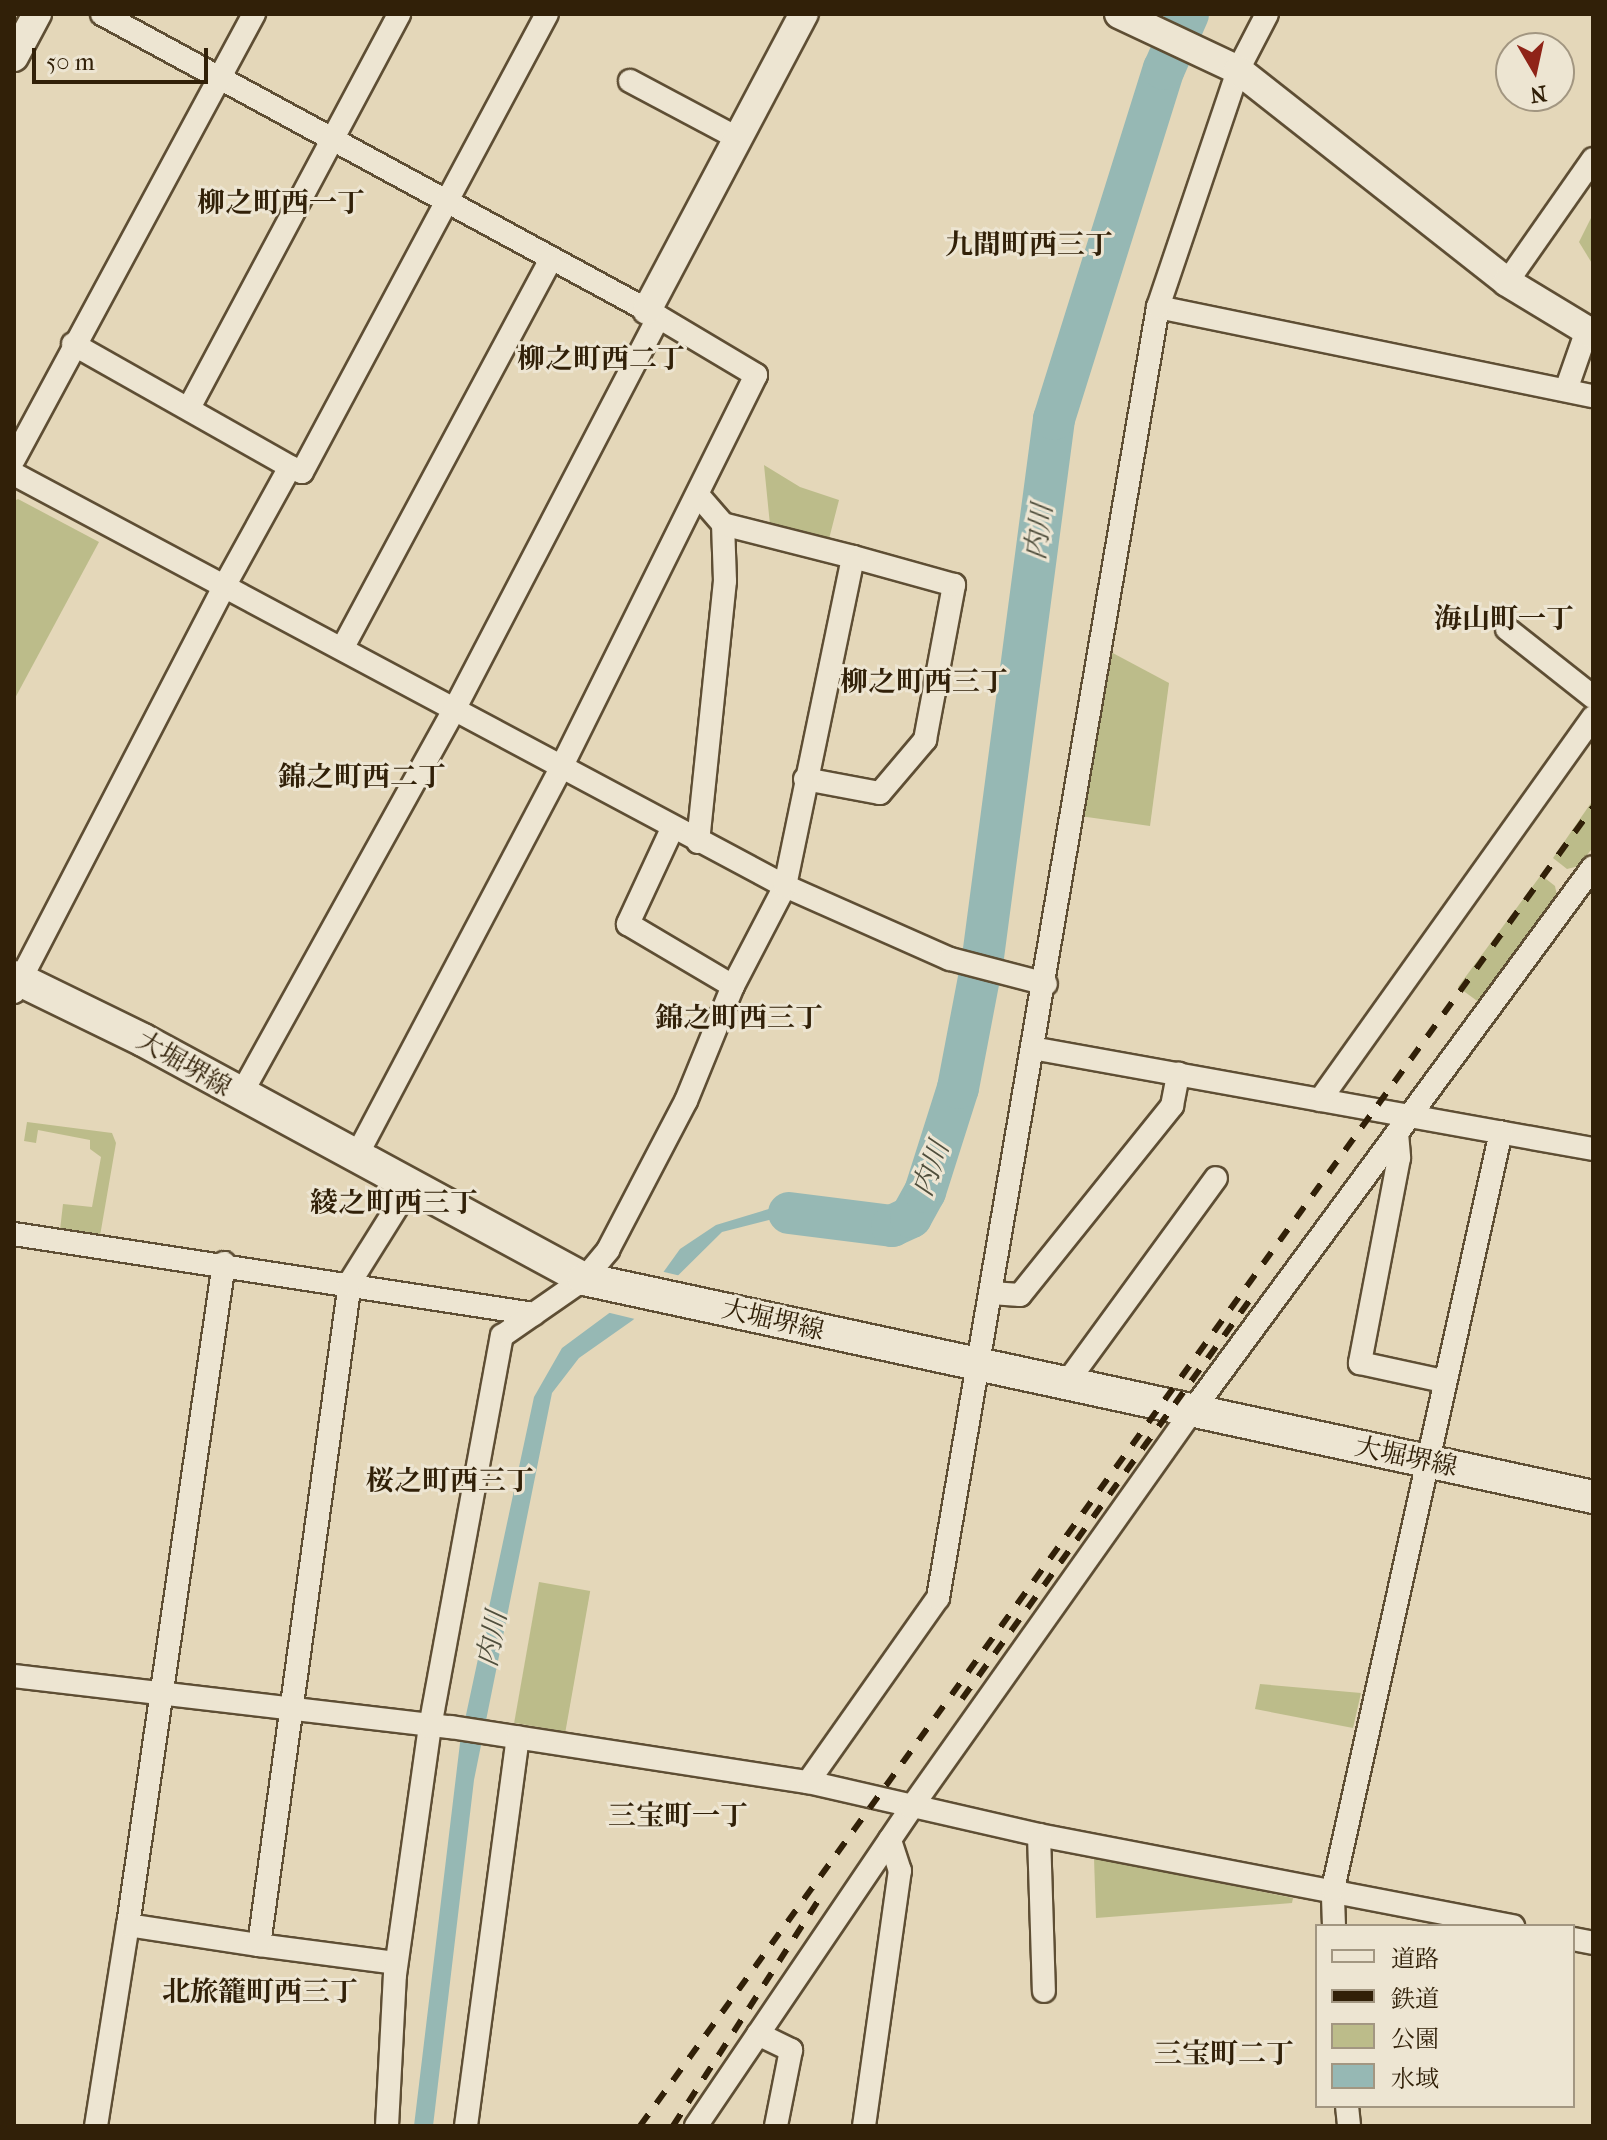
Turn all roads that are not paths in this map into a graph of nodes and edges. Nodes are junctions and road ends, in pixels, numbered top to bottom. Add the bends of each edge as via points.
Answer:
1 (37, 14) edge
2 (102, 14) edge
3 (254, 14) edge
4 (399, 14) edge
5 (547, 14) edge
6 (804, 14) edge
7 (1267, 14) edge
8 (1126, 16) edge
9 (14, 57) edge
10 (1238, 70) junction
11 (220, 77) junction
12 (630, 81) dead end
13 (331, 139) junction
14 (739, 139) junction
15 (1593, 159) edge
16 (444, 203) junction
17 (551, 259) junction
18 (1507, 282) junction
19 (1158, 307) junction
20 (653, 314) junction
21 (1590, 332) edge
22 (73, 344) junction
23 (1566, 390) junction
24 (1593, 396) edge
25 (190, 406) junction
26 (14, 459) edge
27 (290, 467) junction
28 (14, 474) edge
29 (699, 496) junction
30 (723, 524) junction
31 (853, 557) junction
32 (226, 583) junction
33 (1507, 629) dead end
34 (343, 647) junction
35 (1593, 697) edge
36 (454, 710) junction
37 (1593, 717) edge
38 (561, 768) junction
39 (805, 779) junction
40 (672, 829) junction
41 (698, 842) junction
42 (1593, 867) edge
43 (785, 886) junction
44 (15, 982) edge
45 (1046, 984) junction
46 (733, 986) junction
47 (1032, 1048) junction
48 (1178, 1074) junction
49 (240, 1096) junction
50 (1320, 1100) junction
51 (1403, 1124) junction
52 (1501, 1132) junction
53 (1593, 1149) edge
54 (356, 1157) junction
55 (1216, 1178) dead end
56 (409, 1188) junction
57 (14, 1234) edge
58 (224, 1263) junction
59 (584, 1279) junction
60 (350, 1282) junction
61 (991, 1293) junction
62 (534, 1314) junction
63 (978, 1366) junction
64 (1443, 1381) junction
65 (1065, 1385) junction
66 (1193, 1410) junction
67 (1425, 1461) junction
68 (1593, 1497) edge
69 (14, 1676) edge
70 (162, 1694) junction
71 (289, 1707) junction
72 (440, 1727) junction
73 (518, 1737) junction
74 (808, 1782) junction
75 (911, 1808) junction
76 (1039, 1835) junction
77 (890, 1840) junction
78 (1333, 1889) junction
79 (1334, 1924) edge
80 (1503, 1924) edge
81 (128, 1925) junction
82 (259, 1945) junction
83 (396, 1963) junction
84 (1044, 1991) dead end
85 (758, 2034) junction
86 (96, 2126) edge
87 (387, 2126) edge
88 (466, 2126) edge
89 (696, 2126) edge
90 (776, 2126) edge
91 (864, 2126) edge

1 - 9 street
2 - 11 street
3 - 11 street
4 - 13 street
5 - 16 street
6 - 14 street
7 - 10 street
8 - 10 street
10 - 18 street
10 - 19 street
11 - 13 street
11 - 22 street
12 - 14 street
13 - 16 street
13 - 25 street
14 - 20 street
15 - 18 street
16 - 17 street
16 - 27 street via 302,472
17 - 20 street
17 - 34 street
18 - 21 street
19 - 23 street
19 - 45 street
20 - 29 street via 756,375
20 - 36 street
21 - 23 street
22 - 25 street
22 - 26 street
23 - 24 street
25 - 27 street
27 - 32 street
28 - 32 street
29 - 30 street
29 - 38 street
30 - 31 street
30 - 41 street via 725,581
31 - 39 street
31 - 39 street via 954,585 925,740 880,793
32 - 34 street
32 - 44 street
33 - 35 street
34 - 36 street
36 - 38 street
36 - 49 street
37 - 50 street
38 - 40 street
38 - 54 street
39 - 43 street
40 - 41 street
40 - 46 street via 628,924
41 - 43 street
42 - 51 street
43 - 45 street via 950,959
43 - 46 street
44 - 49 main road, 大堀堺線 via 143,1040
45 - 47 street
46 - 59 street via 686,1101 608,1250
47 - 48 street
47 - 61 street
48 - 50 street
48 - 61 street via 1172,1106 1020,1295
49 - 54 main road, 大堀堺線
50 - 51 street
51 - 52 street
51 - 64 street via 1360,1363
51 - 66 street
52 - 53 street
52 - 64 street
54 - 56 main road, 大堀堺線
55 - 65 street
56 - 59 main road, 大堀堺線
56 - 60 street
57 - 58 street
58 - 60 street
58 - 70 street
59 - 62 street
59 - 63 main road, 大堀堺線
60 - 62 street
60 - 71 street
61 - 63 street
62 - 72 street via 502,1336
63 - 65 main road, 大堀堺線
63 - 74 street via 938,1598
64 - 67 street
65 - 66 main road, 大堀堺線
66 - 67 main road, 大堀堺線
66 - 75 street
67 - 68 main road, 大堀堺線
67 - 78 street
69 - 70 street
70 - 71 street
70 - 81 street
71 - 72 street
71 - 82 street
72 - 73 street
72 - 83 street
73 - 74 street
73 - 88 street
74 - 75 street
75 - 76 street
75 - 77 street
76 - 78 street
76 - 84 street
77 - 85 street
77 - 91 street via 900,1871
78 - 79 street
78 - 80 street
81 - 82 street
81 - 86 street
82 - 83 street
83 - 87 street
85 - 89 street
85 - 90 street via 791,2050

